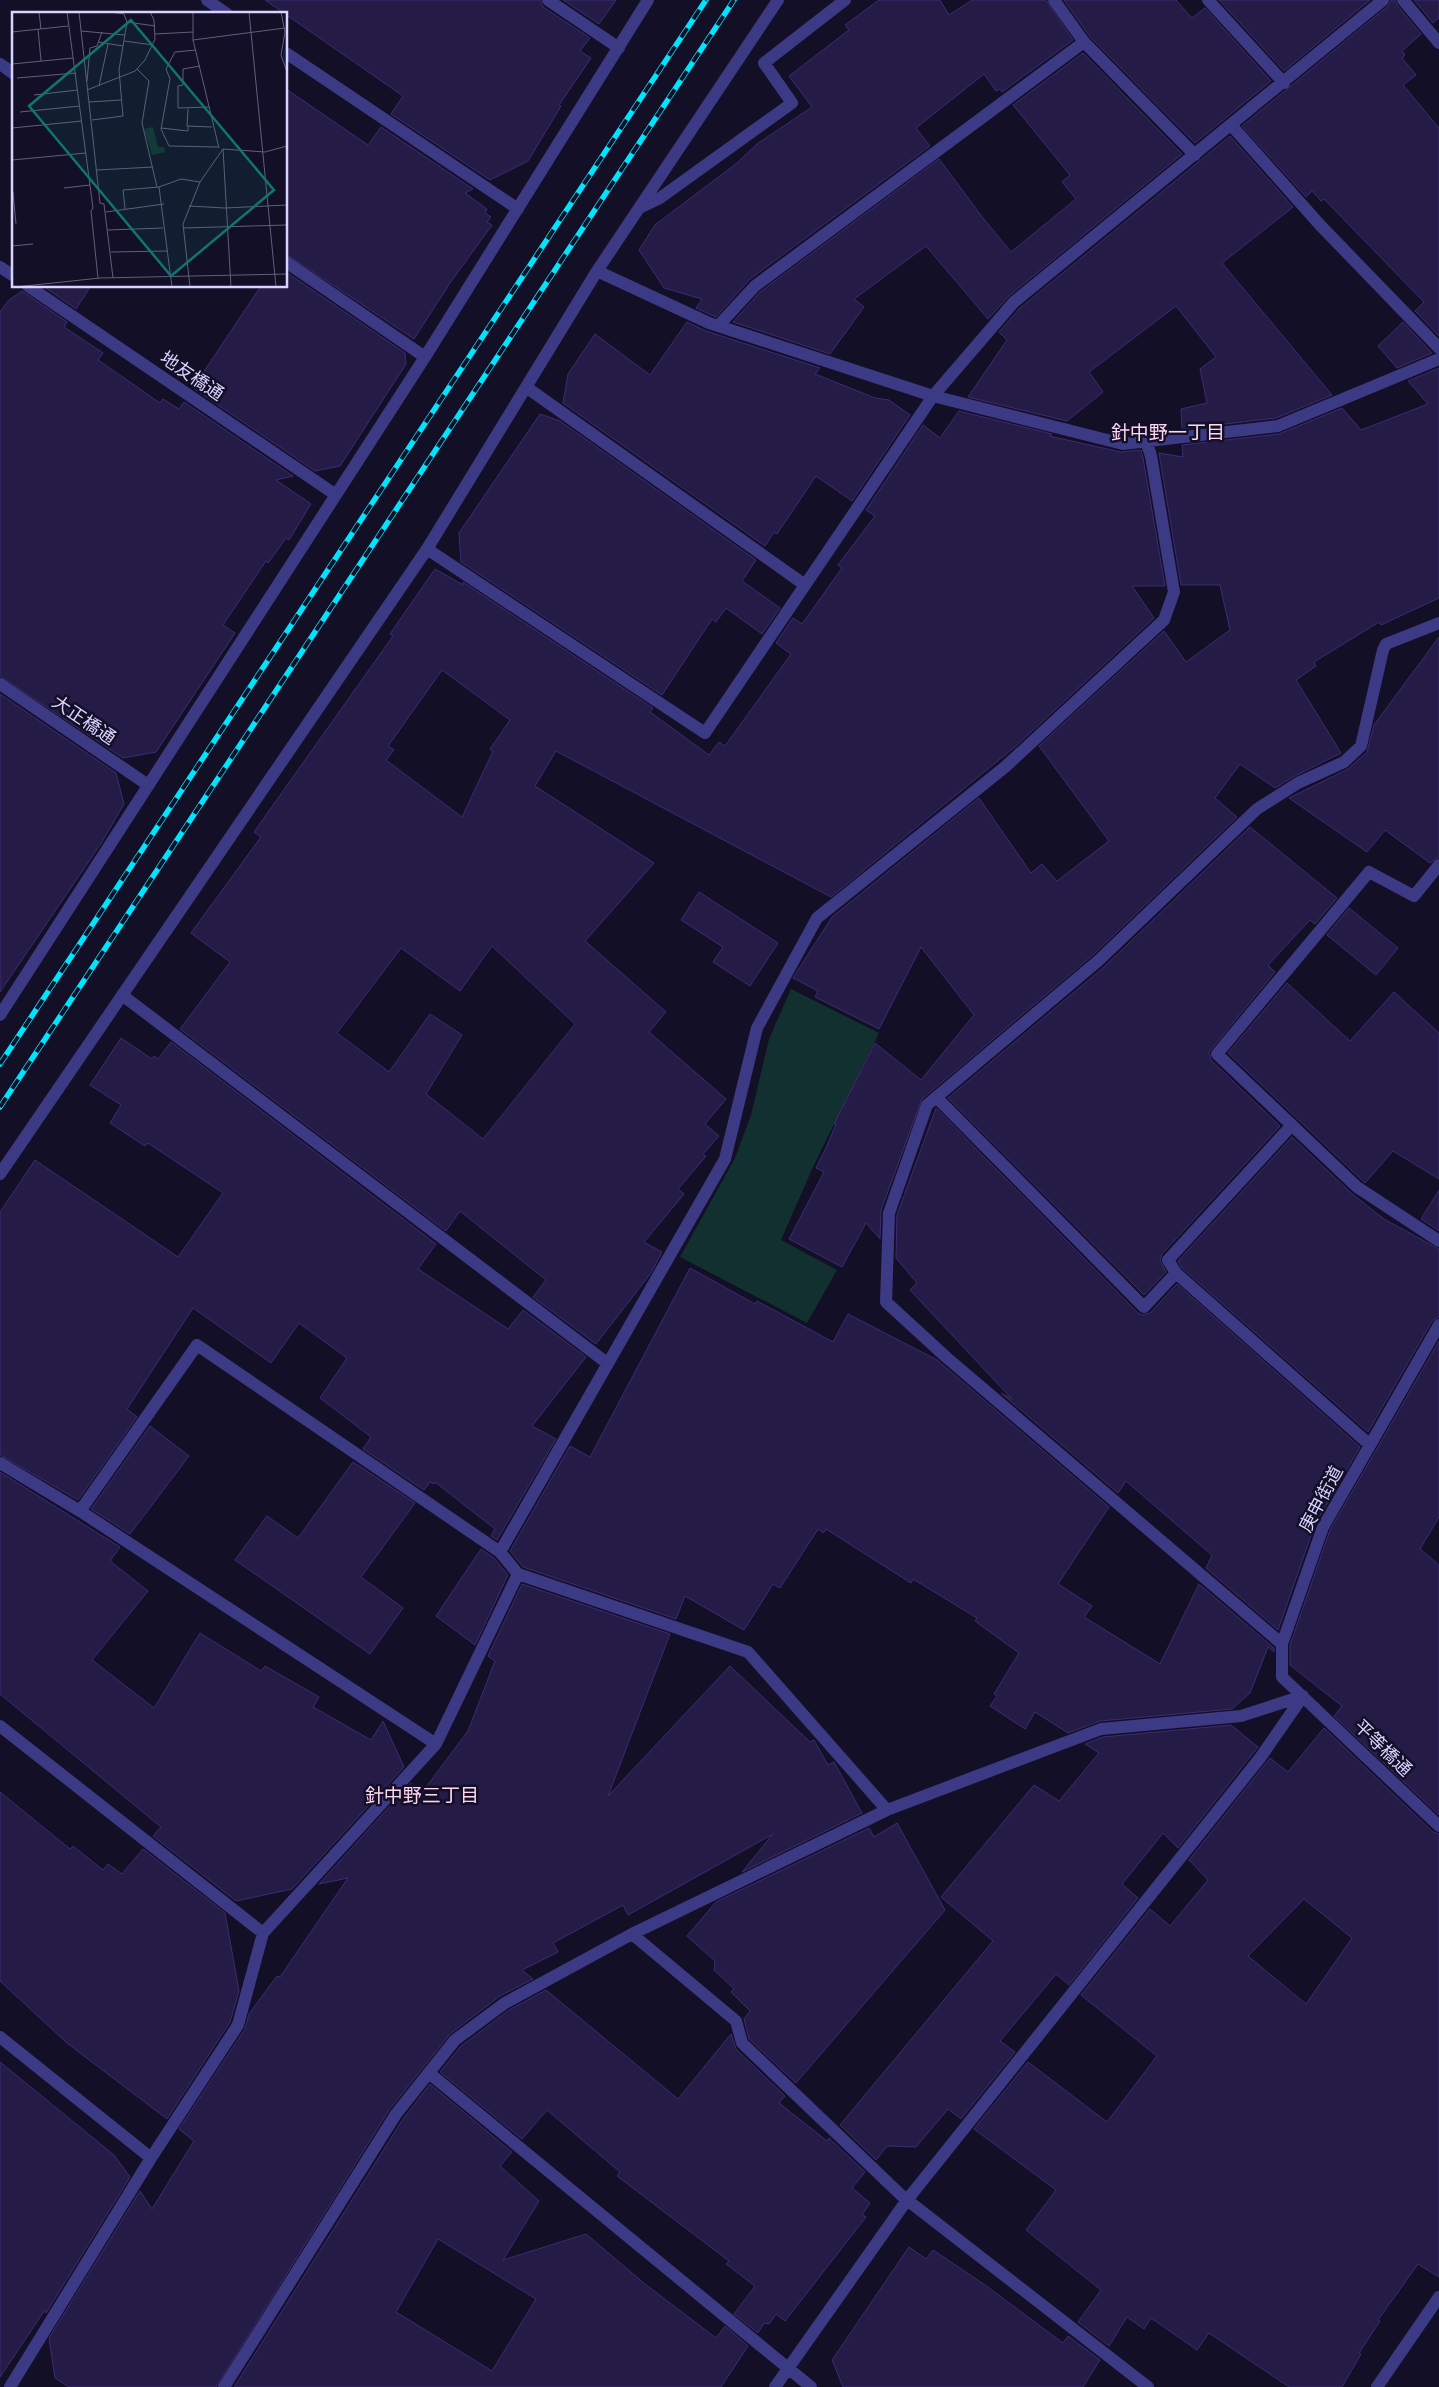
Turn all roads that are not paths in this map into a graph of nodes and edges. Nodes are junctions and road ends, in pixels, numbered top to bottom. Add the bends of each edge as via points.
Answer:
1 (206, 0) edge
2 (548, 0) edge
3 (648, 0) edge
4 (778, 0) edge
5 (845, 0) edge
6 (1054, 0) edge
7 (1208, 0) edge
8 (1383, 0) edge
9 (1403, 0) edge
10 (224, 12) edge
11 (1084, 42) junction
12 (1439, 43) edge
13 (619, 48) junction
14 (288, 54) edge
15 (0, 64) edge
16 (12, 73) edge
17 (1284, 83) junction
18 (1232, 126) junction
19 (1196, 155) junction
20 (640, 208) junction
21 (518, 209) junction
22 (288, 263) edge
23 (0, 267) edge
24 (597, 271) junction
25 (12, 275) edge
26 (31, 288) edge
27 (718, 326) junction
28 (1439, 348) edge
29 (425, 357) junction
30 (1439, 359) edge
31 (526, 387) junction
32 (933, 396) junction
33 (1146, 441) junction
34 (336, 495) junction
35 (427, 549) junction
36 (805, 585) junction
37 (1439, 623) edge
38 (0, 684) edge
39 (148, 786) junction
40 (1439, 865) edge
41 (122, 995) junction
42 (0, 1015) edge
43 (936, 1097) junction
44 (1292, 1125) junction
45 (0, 1174) edge
46 (1439, 1241) edge
47 (1176, 1273) junction
48 (1439, 1325) edge
49 (607, 1363) junction
50 (1370, 1445) junction
51 (0, 1463) edge
52 (80, 1511) junction
53 (500, 1552) junction
54 (518, 1574) junction
55 (1282, 1644) junction
56 (1303, 1696) junction
57 (0, 1726) edge
58 (436, 1744) junction
59 (887, 1810) junction
60 (1439, 1826) edge
61 (264, 1933) junction
62 (632, 1934) junction
63 (0, 2037) edge
64 (429, 2073) junction
65 (151, 2158) junction
66 (907, 2200) junction
67 (1439, 2297) edge
68 (788, 2368) junction
69 (10, 2387) edge
70 (224, 2387) edge
71 (775, 2387) edge
72 (811, 2387) edge
73 (1148, 2387) edge
74 (1377, 2387) edge

1 - 10 street
2 - 13 street
3 - 13 street
4 - 20 street
5 - 20 street via 764,62 792,103 660,198
6 - 11 street
7 - 17 street
8 - 17 street
9 - 12 street
11 - 19 street
11 - 27 street via 755,286
13 - 21 street
14 - 21 street
15 - 16 street
17 - 18 street
18 - 19 street
18 - 28 street
19 - 32 street via 1014,302
20 - 24 street
21 - 29 street
22 - 29 street
23 - 25 street
24 - 27 street
24 - 31 street
26 - 34 street, 地友橋通
27 - 32 street
29 - 34 street
30 - 33 street via 1278,426
31 - 35 street
31 - 36 street
32 - 33 street via 1124,444
32 - 36 street
33 - 49 street via 1174,592 1164,620 1005,767 817,918 757,1028 725,1159
34 - 39 street
35 - 36 street via 705,733
35 - 41 street
37 - 43 street via 1386,644 1361,746 1356,753 1257,809 1098,961
38 - 39 street, 大正橋通
39 - 42 street
40 - 44 street via 1414,896 1369,872 1217,1054
41 - 45 street
41 - 49 street
43 - 47 street via 1144,1307
43 - 55 street via 927,1105 888,1213 886,1302
44 - 46 street via 1357,1186
44 - 47 street via 1168,1260
47 - 50 street
48 - 50 street, 庚申街道
49 - 53 street
50 - 55 street, 庚申街道 via 1323,1527
51 - 52 street
52 - 53 street via 198,1345
52 - 58 street
53 - 54 street
54 - 58 street
54 - 59 street via 748,1652
55 - 56 street, 庚申街道 via 1282,1677
56 - 59 street via 1240,1716 1102,1729
56 - 60 street, 平等橋通
56 - 66 street via 1260,1758
57 - 61 street
58 - 61 street
59 - 62 street
61 - 65 street via 238,2025
62 - 64 street via 505,2003 455,2040
62 - 66 street via 736,2021 742,2043
63 - 65 street
64 - 68 street
64 - 70 street via 396,2114
65 - 69 street
66 - 68 street
66 - 73 street
67 - 74 street
68 - 71 street
68 - 72 street

